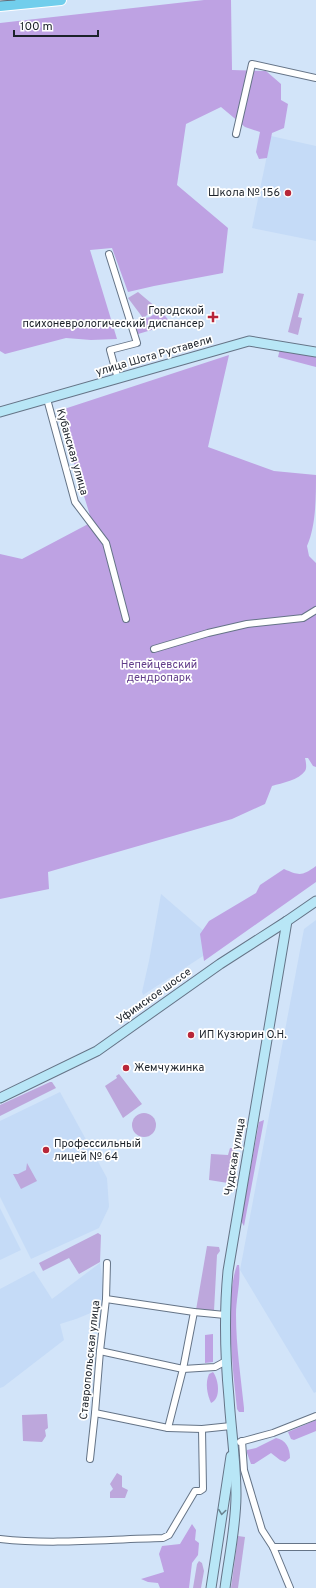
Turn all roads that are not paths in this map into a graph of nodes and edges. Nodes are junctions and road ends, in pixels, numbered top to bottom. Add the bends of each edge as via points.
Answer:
1 (61, 0) edge
2 (0, 6) edge
3 (316, 78) edge
4 (236, 134) dead end
5 (109, 254) dead end
6 (316, 352) edge
7 (118, 379) junction
8 (47, 399) junction
9 (0, 412) edge
10 (316, 610) edge
11 (126, 619) dead end
12 (154, 649) dead end
13 (316, 901) edge
14 (287, 921) junction
15 (0, 1098) edge
16 (107, 1263) dead end
17 (106, 1300) junction
18 (194, 1312) junction
19 (225, 1315) junction
20 (100, 1351) junction
21 (226, 1361) junction
22 (183, 1369) junction
23 (95, 1413) junction
24 (316, 1416) edge
25 (231, 1426) junction
26 (168, 1428) junction
27 (202, 1428) junction
28 (236, 1444) junction
29 (90, 1460) dead end
30 (224, 1496) junction
31 (236, 1496) junction
32 (0, 1539) edge
33 (273, 1547) junction
34 (316, 1548) edge
35 (211, 1588) edge
36 (225, 1588) edge
37 (290, 1588) edge

1 - 2 main road
3 - 4 street via 252,64
5 - 7 street via 137,343 110,350
6 - 7 main road, улица Шота Руставели via 249,341
7 - 8 main road, улица Шота Руставели
8 - 9 main road, улица Шота Руставели
8 - 11 street, Кубанская улица via 75,502 106,543
10 - 12 street via 303,618 247,624
13 - 14 main road, Уфимское шоссе
14 - 15 main road, Уфимское шоссе via 220,964 97,1051
14 - 19 main road, Чудская улица via 228,1271
16 - 17 street, Ставропольская улица
17 - 18 street
17 - 20 street, Ставропольская улица
18 - 19 street
18 - 22 street
19 - 21 main road, Чудская улица
20 - 22 street
20 - 23 street, Ставропольская улица
21 - 22 street via 215,1367
21 - 25 main road, Чудская улица
22 - 26 street
23 - 26 street
23 - 29 street, Ставропольская улица
24 - 28 street
25 - 27 street
25 - 28 main road, Чудская улица
26 - 27 street
27 - 32 street via 203,1488 195,1491 169,1536 35,1542
28 - 30 main road
28 - 31 main road
28 - 33 street via 262,1530
30 - 31 main road via 231,1493
30 -> 35 main road
31 - 36 main road
33 - 34 street
33 - 37 street

